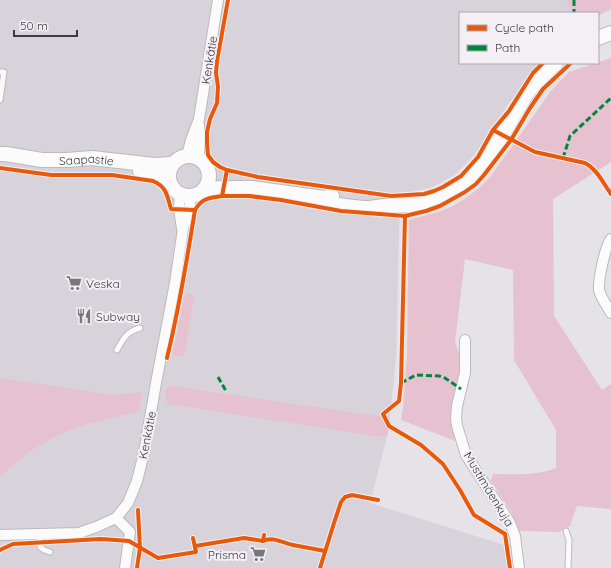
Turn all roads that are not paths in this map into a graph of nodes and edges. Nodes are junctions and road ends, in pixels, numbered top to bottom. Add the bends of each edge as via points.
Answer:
1 (218, 0) edge
2 (611, 33) edge
3 (599, 38) edge
4 (555, 64) edge
5 (0, 72) edge
6 (0, 100) edge
7 (0, 154) edge
8 (193, 157) junction
9 (0, 158) edge
10 (172, 164) junction
11 (209, 174) junction
12 (168, 178) junction
13 (251, 188) junction
14 (204, 189) junction
15 (185, 195) junction
16 (611, 239) edge
17 (611, 312) edge
18 (140, 328) dead end
19 (465, 340) dead end
20 (117, 350) dead end
21 (116, 518) junction
22 (566, 531) dead end
23 (39, 534) junction
24 (0, 535) edge
25 (50, 552) dead end
26 (125, 568) edge
27 (519, 568) edge
28 (568, 568) edge

1 - 8 street, Kenkätie via 199,119 200,142
2 - 3 main road
4 - 13 main road via 529,91 476,173 443,196 415,204 385,206 369,200 334,195 324,198
5 - 6 lane via 4,72
7 - 10 main road, Saapastie via 52,160 92,158 154,165
8 - 10 main road via 182,157
8 - 11 main road via 204,162
9 - 12 main road, Saapastie via 7,162 32,166 104,166
10 - 12 main road
11 - 13 main road
11 - 14 main road
12 - 15 main road via 174,189
13 - 14 main road
14 - 15 main road via 197,194
15 - 21 street, Kenkätie via 179,209 183,229 175,283 144,453 128,503
16 - 17 street via 604,257 599,291
18 - 20 lane via 132,330
19 - 27 street, Mustimäenkuja via 465,373 457,406 456,426 466,455 510,523 515,536
21 - 23 street, Kenkätie via 79,533
21 - 26 street via 130,532
22 - 28 lane via 569,540
23 - 24 street, Kenkätie
23 - 25 lane via 40,547

